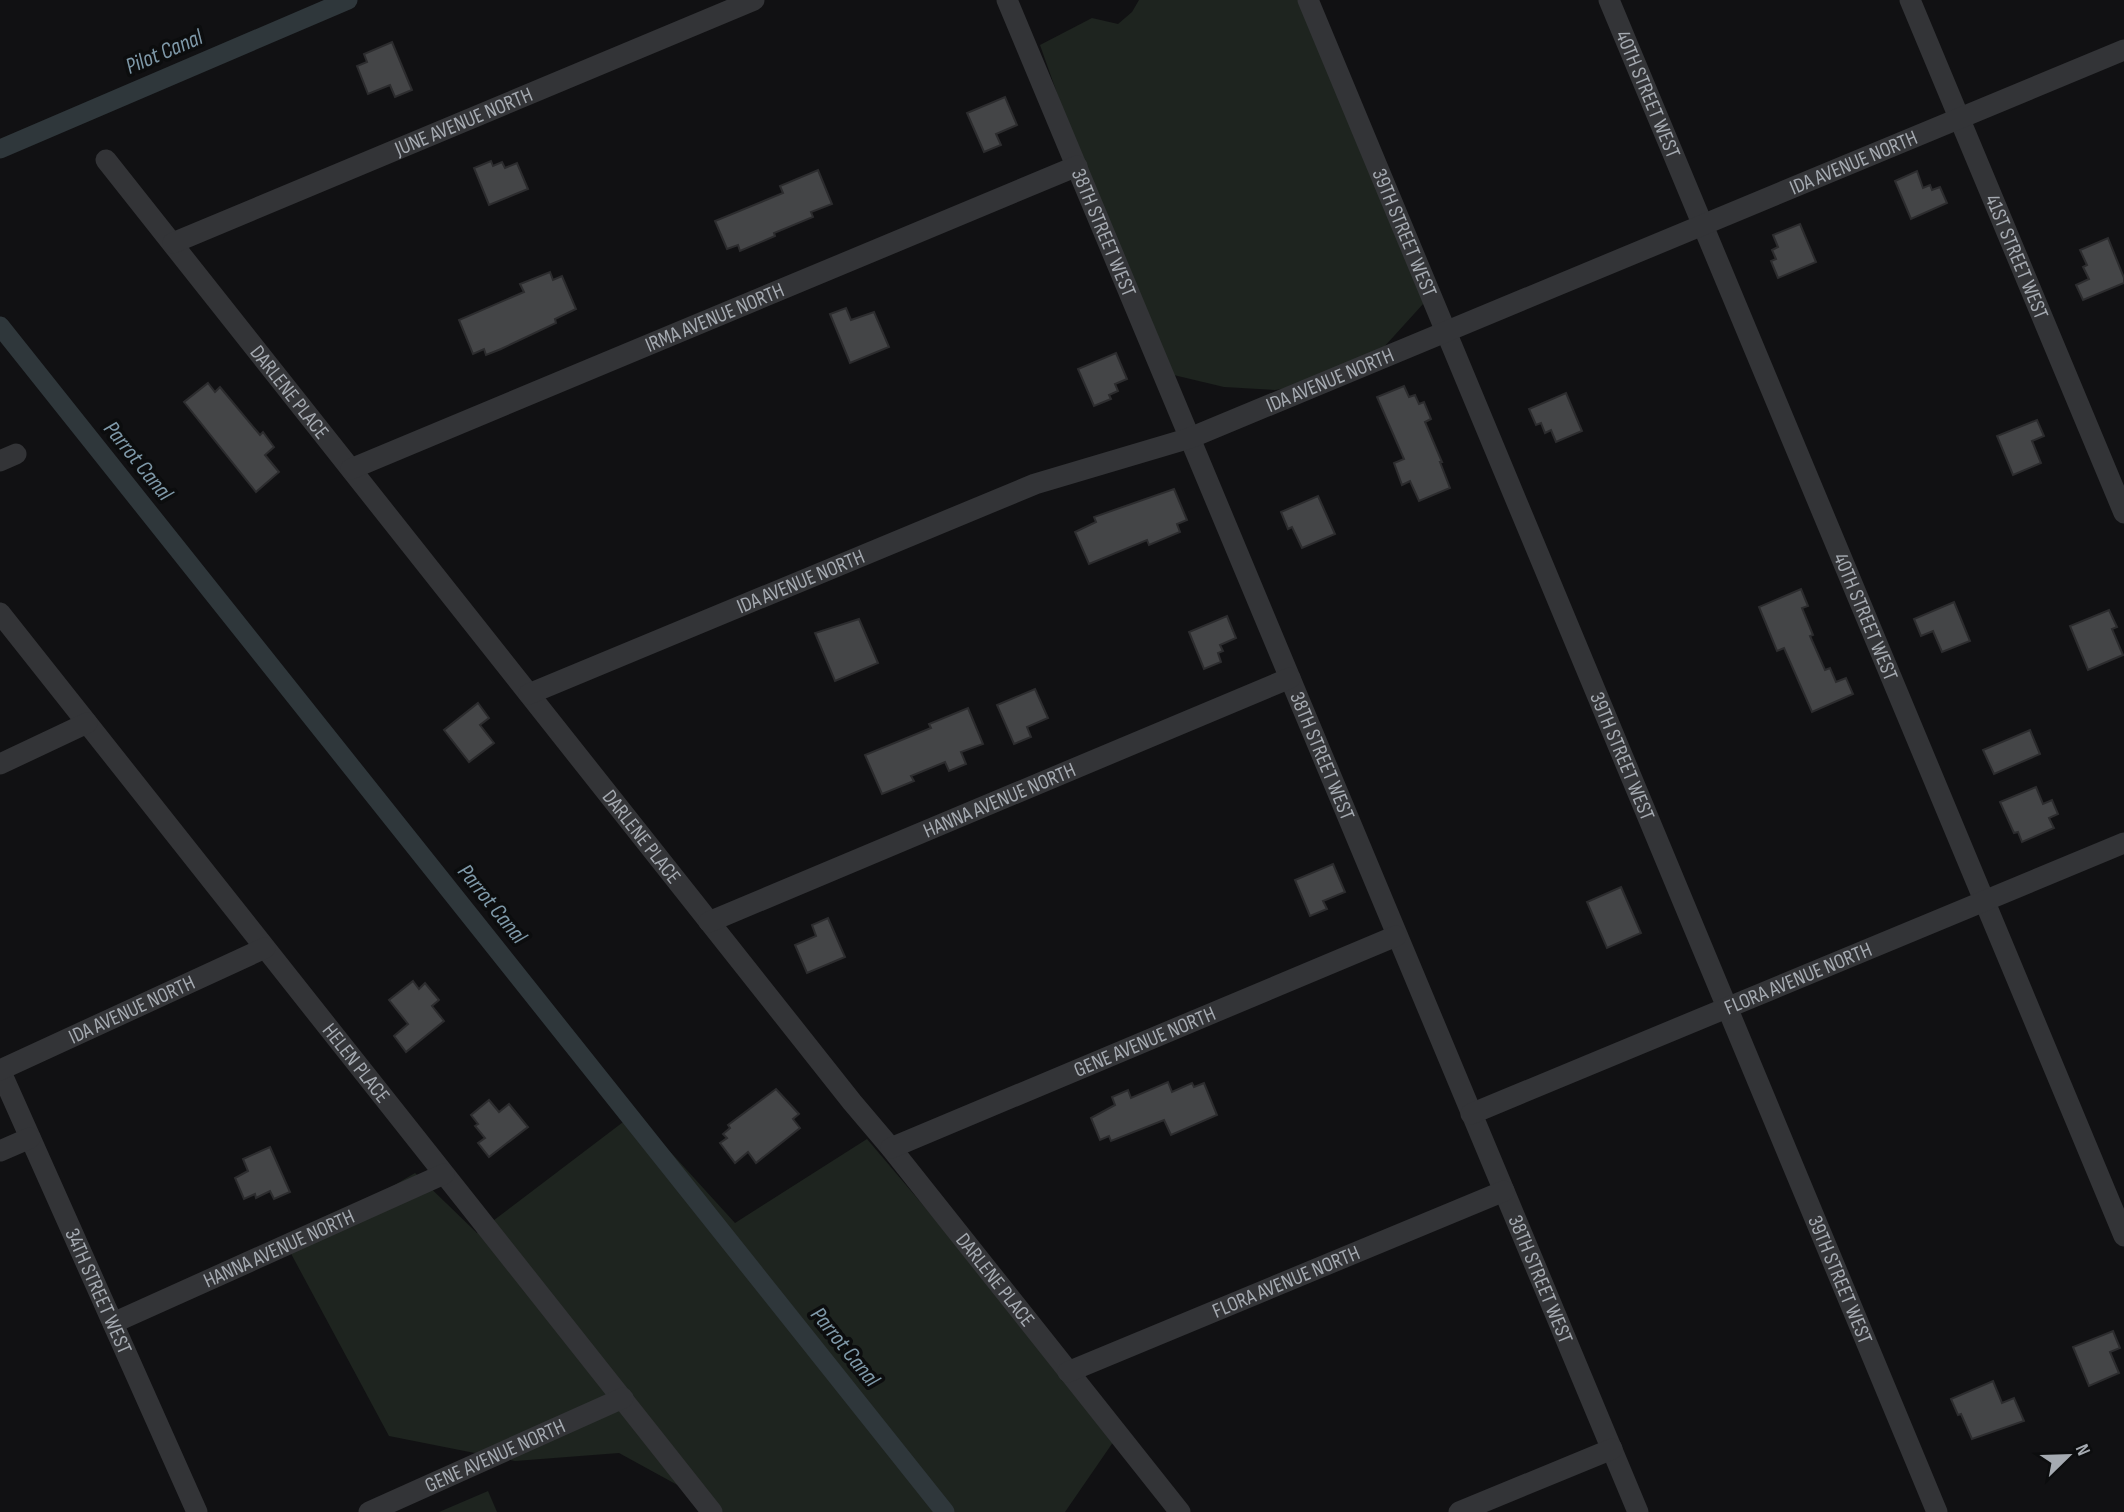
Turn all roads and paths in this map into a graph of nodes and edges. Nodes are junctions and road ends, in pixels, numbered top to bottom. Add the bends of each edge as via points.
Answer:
1 (754, 0) edge
2 (1007, 0) edge
3 (1308, 0) edge
4 (1609, 0) edge
5 (1910, 0) edge
6 (2124, 50) edge
7 (1959, 118) junction
8 (106, 160) dead end
9 (1077, 166) junction
10 (1703, 224) junction
11 (173, 243) junction
12 (1445, 331) junction
13 (1189, 438) junction
14 (351, 469) junction
15 (2124, 513) edge
16 (0, 612) edge
17 (1290, 678) junction
18 (529, 694) junction
19 (86, 723) junction
20 (0, 764) edge
21 (2124, 843) edge
22 (1984, 900) junction
23 (709, 922) junction
24 (1396, 936) junction
25 (265, 948) junction
26 (1729, 1007) junction
27 (0, 1070) edge
28 (1471, 1114) junction
29 (30, 1138) junction
30 (891, 1147) junction
31 (0, 1151) edge
32 (444, 1174) junction
33 (1504, 1191) junction
34 (2124, 1236) edge
35 (113, 1323) junction
36 (1068, 1372) junction
37 (623, 1398) junction
38 (1612, 1448) junction
39 (197, 1512) edge
40 (369, 1512) edge
41 (712, 1512) edge
42 (1180, 1512) edge
43 (1459, 1512) edge
44 (1638, 1512) edge
45 (1937, 1512) edge

1 - 11 street, JUNE AVENUE NORTH
2 - 9 street, 38TH STREET WEST
3 - 12 street, 39TH STREET WEST
4 - 10 street, 40TH STREET WEST
5 - 7 street, 41ST STREET WEST
6 - 7 street, IDA AVENUE NORTH
7 - 10 street, IDA AVENUE NORTH
7 - 15 street, 41ST STREET WEST
8 - 11 street, DARLENE PLACE
9 - 13 street, 38TH STREET WEST
9 - 14 street, IRMA AVENUE NORTH
10 - 12 street, IDA AVENUE NORTH
10 - 22 street, 40TH STREET WEST
11 - 14 street, DARLENE PLACE
12 - 13 street, IDA AVENUE NORTH
12 - 26 street, 39TH STREET WEST
13 - 17 street, 38TH STREET WEST
13 - 18 street, IDA AVENUE NORTH via 1035,484
14 - 18 street, DARLENE PLACE
16 - 19 street, HELEN PLACE
17 - 23 street, HANNA AVENUE NORTH
17 - 24 street, 38TH STREET WEST
18 - 23 street, DARLENE PLACE
19 - 20 street
19 - 25 street, HELEN PLACE
21 - 22 street, FLORA AVENUE NORTH
22 - 26 street, FLORA AVENUE NORTH
22 - 34 street, 40TH STREET WEST
23 - 30 street, DARLENE PLACE
24 - 28 street, 38TH STREET WEST
24 - 30 street, GENE AVENUE NORTH
25 - 27 street, IDA AVENUE NORTH
25 - 32 street, HELEN PLACE
26 - 28 street, FLORA AVENUE NORTH
26 - 45 street, 39TH STREET WEST
27 - 29 street, 34TH STREET WEST
28 - 33 street, 38TH STREET WEST
29 - 31 street
29 - 35 street, 34TH STREET WEST
30 - 36 street, DARLENE PLACE
32 - 35 street, HANNA AVENUE NORTH
32 - 37 street, HELEN PLACE
33 - 36 street, FLORA AVENUE NORTH
33 - 38 street, 38TH STREET WEST
35 - 39 street, 34TH STREET WEST
36 - 42 street, DARLENE PLACE
37 - 40 street, GENE AVENUE NORTH
37 - 41 street, HELEN PLACE
38 - 43 street
38 - 44 street, 38TH STREET WEST

